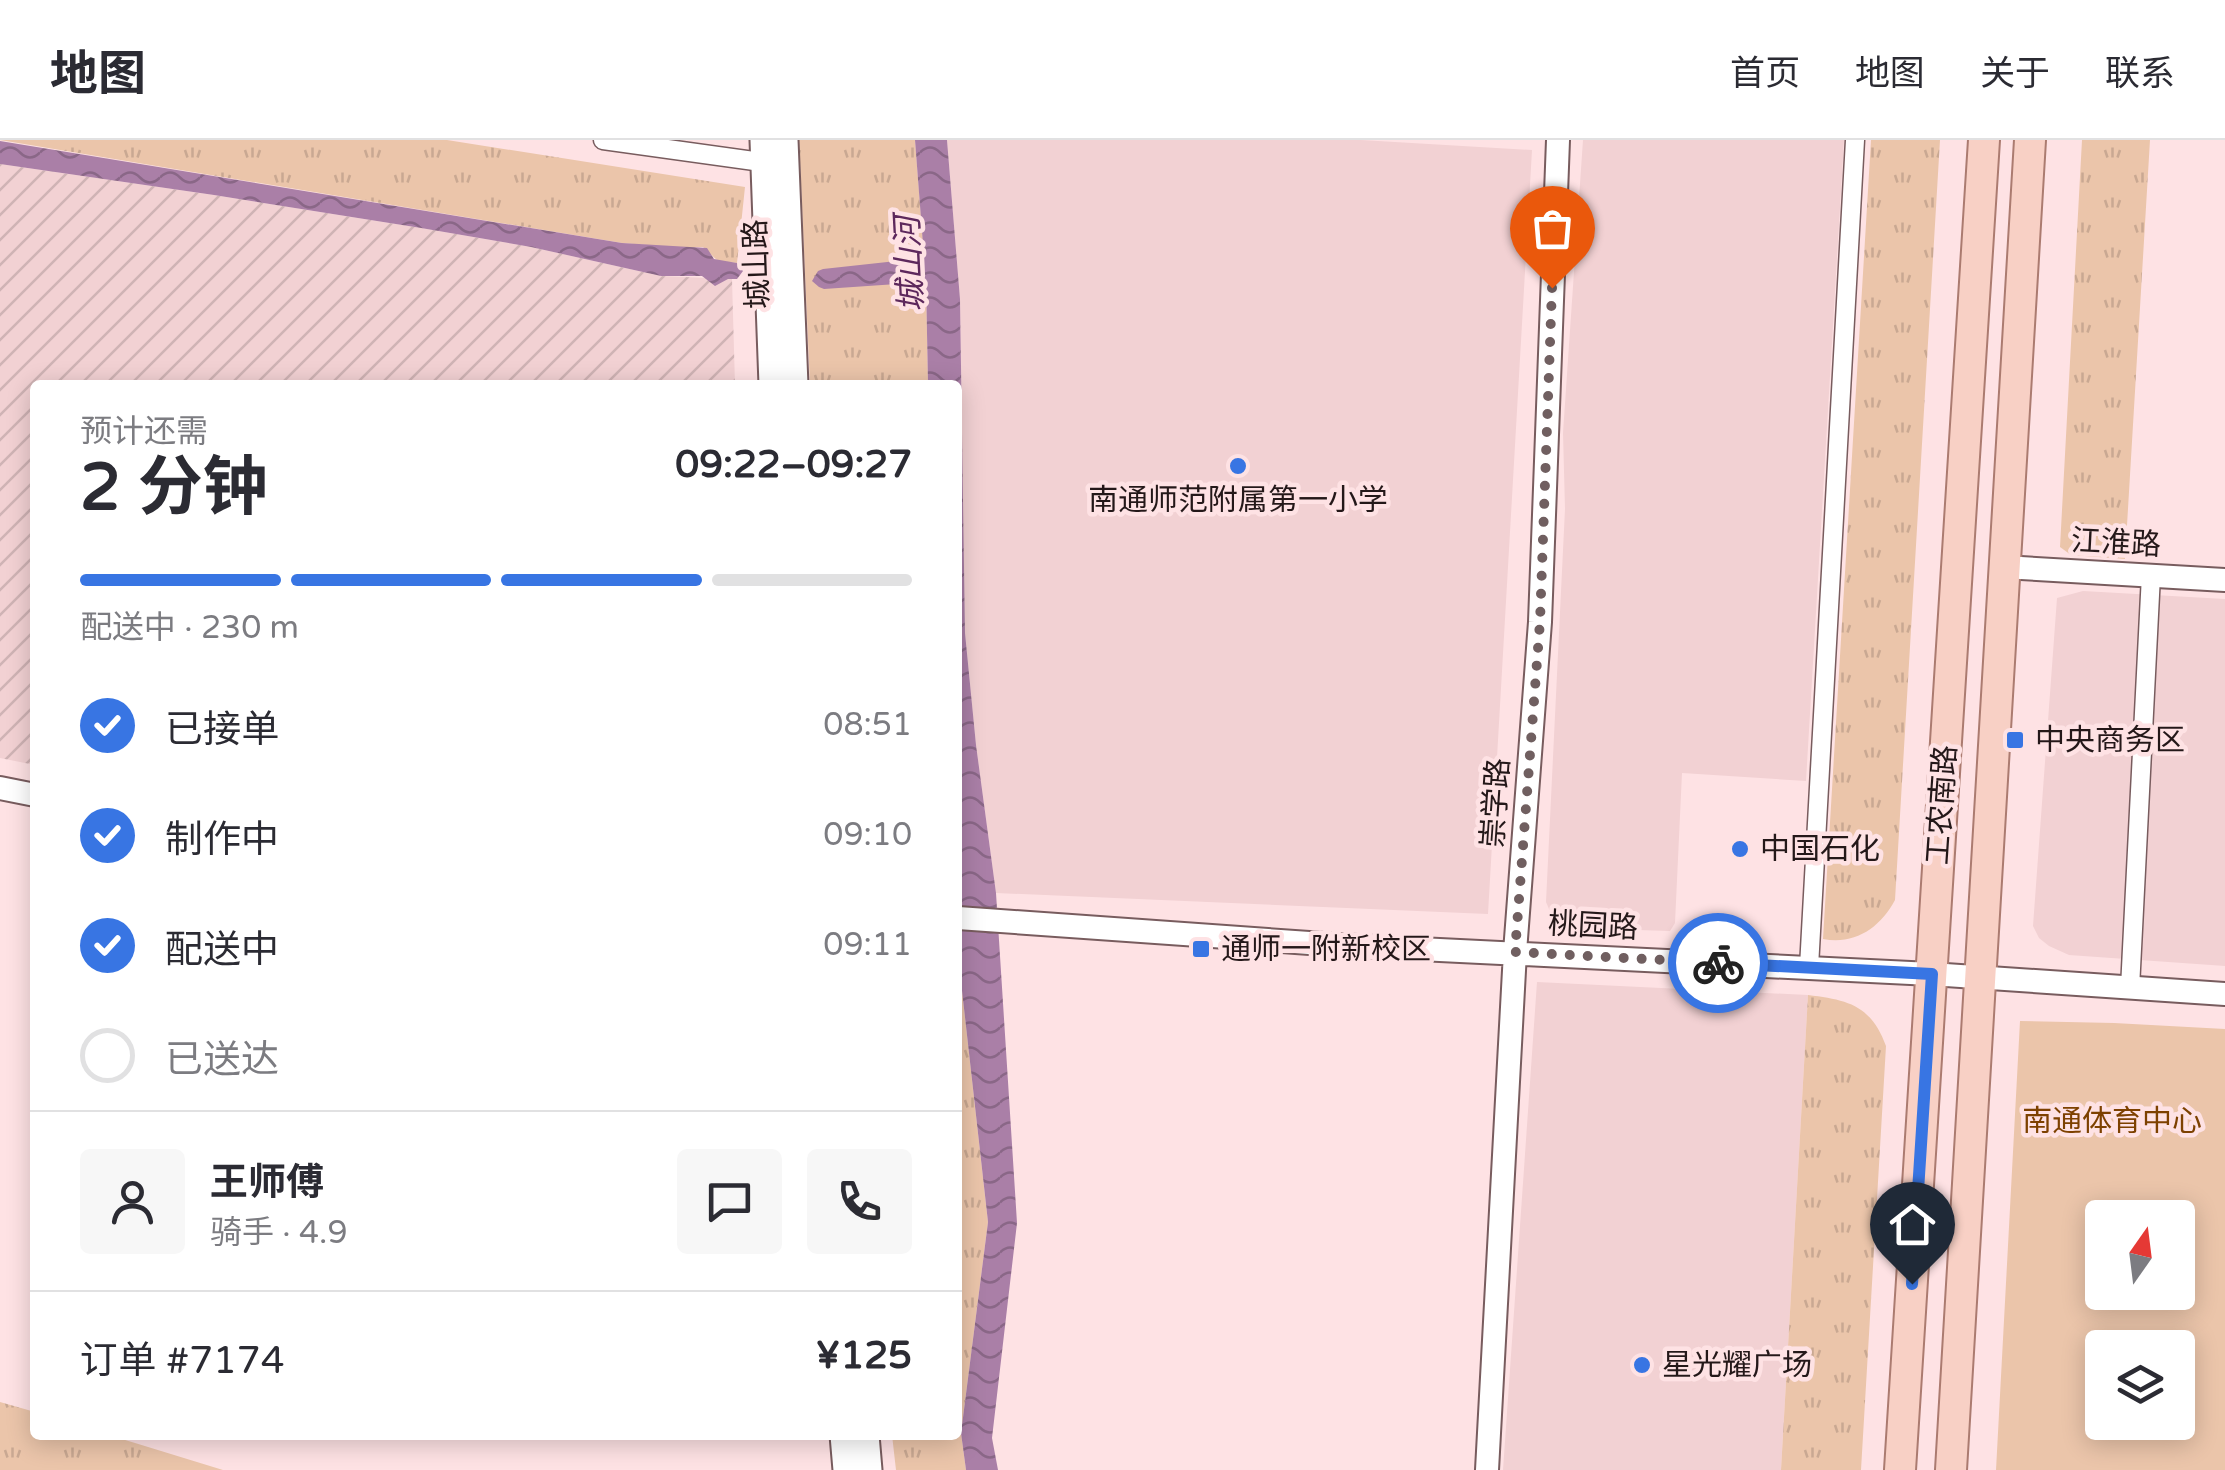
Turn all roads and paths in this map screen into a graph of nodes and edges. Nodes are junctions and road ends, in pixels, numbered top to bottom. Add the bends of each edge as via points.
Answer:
1 (603, 140) edge
2 (1558, 140) edge
3 (1855, 140) edge
4 (1984, 140) edge
5 (2030, 140) edge
6 (774, 152) edge
7 (772, 380) edge
8 (795, 380) edge
9 (2003, 567) junction
10 (2151, 575) junction
11 (2225, 580) edge
12 (0, 788) edge
13 (30, 794) edge
14 (962, 918) edge
15 (1515, 952) junction
16 (1810, 968) junction
17 (1932, 974) junction
18 (1981, 977) junction
19 (2130, 988) junction
20 (2225, 994) edge
21 (843, 1440) edge
22 (866, 1440) edge
23 (846, 1470) edge
24 (869, 1470) edge
25 (1487, 1470) edge
26 (1900, 1470) edge
27 (1951, 1470) edge

1 - 6 street
2 - 15 street, 崇学路 via 1540,622
3 - 16 street
4 - 17 main road, 工农南路
5 - 9 main road, 工农南路
6 - 7 main road, 城山路
6 - 8 main road, 城山路
9 - 10 street, 江淮路
9 - 18 main road, 工农南路
10 - 11 street, 江淮路
10 - 19 street
12 - 13 street
14 - 15 street, 桃园路
15 - 16 street, 桃园路
15 - 25 street, 崇学路
16 - 17 street, 桃园路
17 - 18 street, 桃园路
17 - 26 main road, 工农南路
18 - 19 street, 桃园路
18 - 27 main road, 工农南路
19 - 20 street, 桃园路
21 - 23 main road
22 - 24 main road

